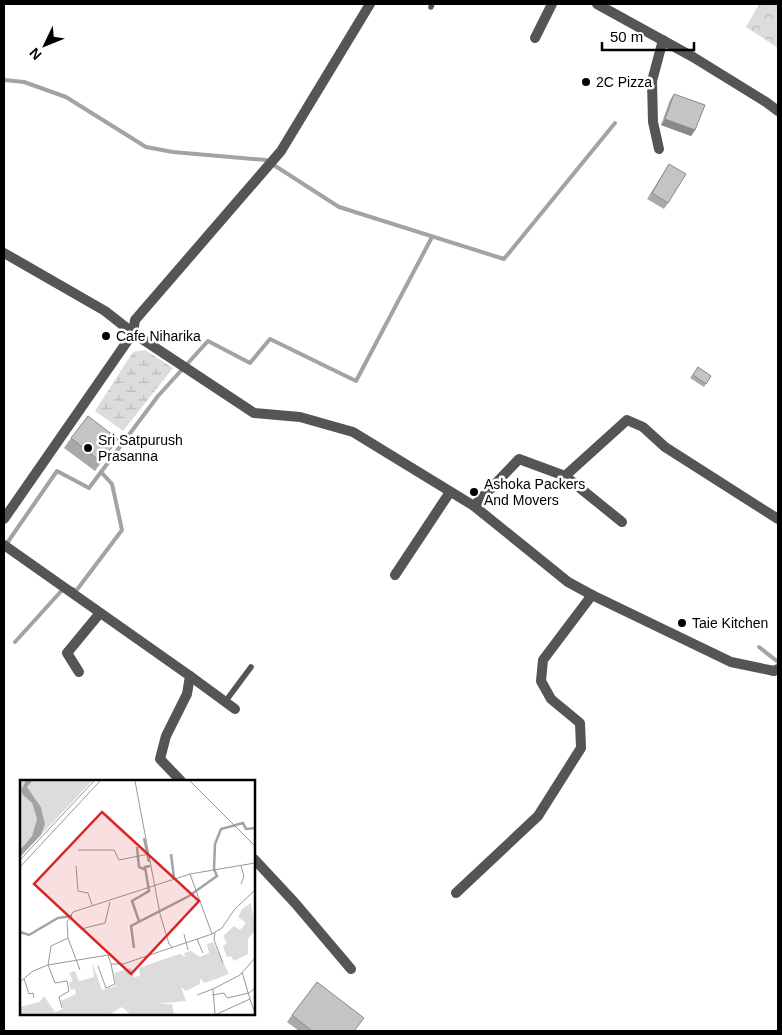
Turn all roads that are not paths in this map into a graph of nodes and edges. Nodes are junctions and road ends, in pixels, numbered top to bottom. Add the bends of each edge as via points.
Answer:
1 (370, 4) edge
2 (552, 4) edge
3 (597, 4) edge
4 (535, 38) dead end
5 (663, 40) junction
6 (778, 111) edge
7 (659, 150) dead end
8 (4, 253) edge
9 (133, 333) junction
10 (565, 476) junction
11 (450, 492) junction
12 (474, 506) junction
13 (4, 519) edge
14 (778, 519) edge
15 (622, 522) dead end
16 (4, 545) edge
17 (395, 575) dead end
18 (592, 595) junction
19 (100, 613) junction
20 (251, 667) dead end
21 (778, 669) edge
22 (79, 672) dead end
23 (190, 676) junction
24 (225, 702) junction
25 (234, 709) dead end
26 (180, 780) edge
27 (255, 860) edge
28 (456, 892) dead end
29 (351, 969) dead end

1 - 9 street via 281,151 135,320
2 - 4 street
3 - 5 street
5 - 6 street
5 - 7 street via 652,81 653,122
8 - 9 street via 105,311
9 - 11 street via 254,413 300,417 353,432
9 - 13 street
10 - 12 street via 519,459
10 - 14 street via 627,420 644,427 665,447
10 - 15 street
11 - 12 street
11 - 17 street
12 - 18 street via 568,582
16 - 19 street
18 - 21 street via 730,662 774,671
18 - 28 street via 543,660 540,681 552,699 580,723 581,748 538,816
19 - 22 street via 67,653
19 - 23 street
20 - 24 lane
23 - 24 street
23 - 26 street via 187,694 166,736 160,759
24 - 25 street
27 - 29 street

